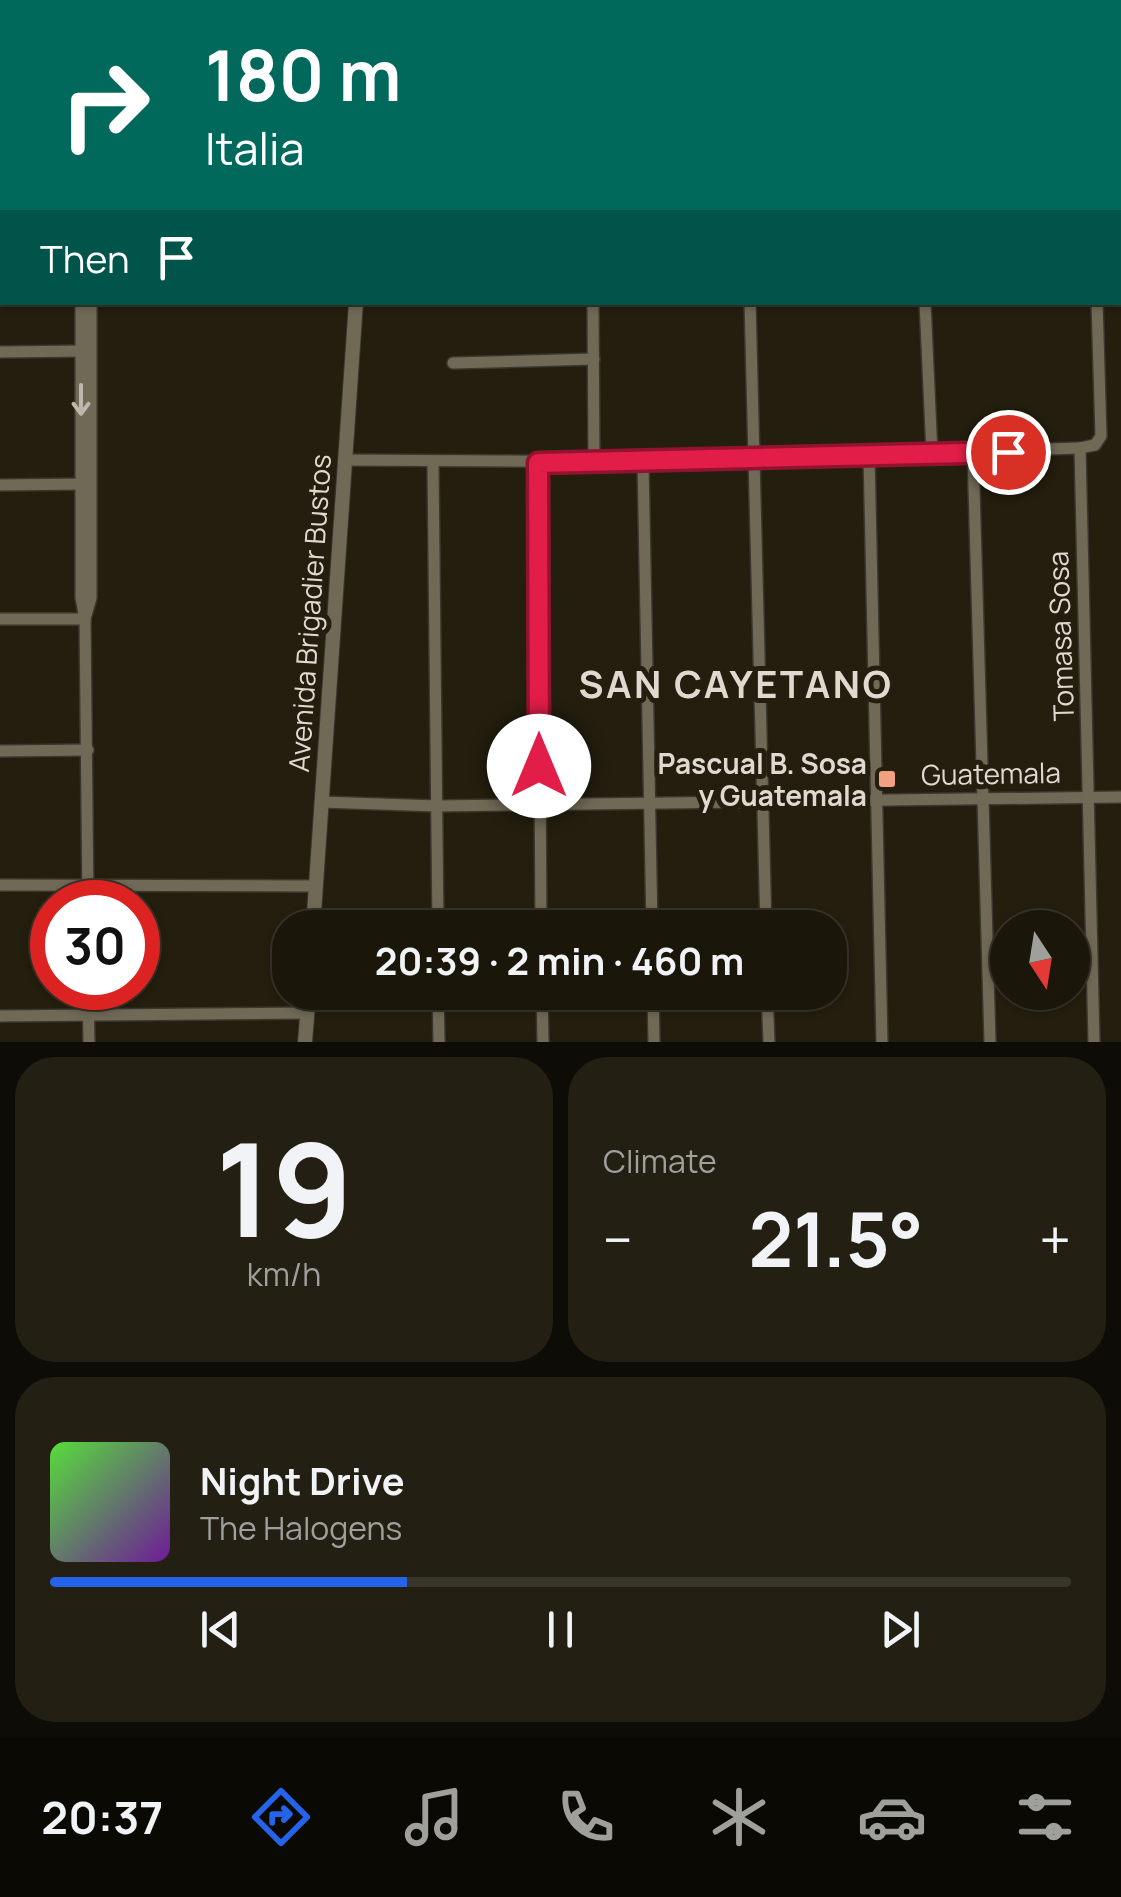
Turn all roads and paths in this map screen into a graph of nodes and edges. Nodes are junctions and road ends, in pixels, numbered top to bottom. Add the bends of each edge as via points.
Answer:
1 (80, 305) edge
2 (91, 305) edge
3 (356, 305) edge
4 (593, 305) edge
5 (750, 305) edge
6 (926, 305) edge
7 (1096, 305) edge
8 (0, 352) edge
9 (86, 352) junction
10 (594, 359) junction
11 (453, 363) dead end
12 (1080, 448) junction
13 (932, 454) junction
14 (973, 454) junction
15 (869, 455) junction
16 (754, 458) junction
17 (344, 460) junction
18 (594, 462) junction
19 (643, 462) junction
20 (538, 463) junction
21 (433, 464) junction
22 (86, 484) junction
23 (0, 485) edge
24 (85, 618) junction
25 (0, 619) edge
26 (88, 750) junction
27 (0, 751) edge
28 (1090, 797) junction
29 (1121, 797) edge
30 (984, 799) junction
31 (877, 800) junction
32 (321, 802) junction
33 (762, 803) junction
34 (539, 804) junction
35 (650, 804) junction
36 (436, 806) junction
37 (88, 880) edge
38 (0, 885) edge
39 (30, 885) edge
40 (160, 885) edge
41 (316, 886) junction
42 (314, 910) edge
43 (438, 910) edge
44 (541, 910) edge
45 (652, 910) edge
46 (765, 910) edge
47 (88, 1010) edge
48 (307, 1010) edge
49 (438, 1010) edge
50 (542, 1010) edge
51 (653, 1010) edge
52 (768, 1010) edge
53 (307, 1013) junction
54 (0, 1016) edge
55 (88, 1016) junction
56 (88, 1042) edge
57 (305, 1042) edge
58 (439, 1042) edge
59 (543, 1042) edge
60 (654, 1042) edge
61 (769, 1042) edge
62 (882, 1042) edge
63 (990, 1042) edge
64 (1094, 1042) edge

1 - 9 street
2 - 9 street
3 - 17 street, Avenida Brigadier Bustos
4 - 10 street
5 - 16 street
6 - 13 street
7 - 12 street via 1101,436
8 - 9 street
9 - 22 street
10 - 11 street
10 - 18 street
12 - 14 street
12 - 28 street, Tomasa Sosa
13 - 14 street
13 - 15 street
14 - 30 street
15 - 16 street
15 - 31 street
16 - 19 street
16 - 33 street
17 - 21 street
17 - 32 street, Avenida Brigadier Bustos
18 - 19 street
18 - 20 street
19 - 35 street
20 - 21 street
20 - 34 street
21 - 36 street
22 - 23 street
22 - 24 street
24 - 25 street
24 - 26 street
26 - 27 street
26 - 37 street
28 - 29 street, Guatemala
28 - 30 street, Guatemala
28 - 64 street, Tomasa Sosa
30 - 31 street, Guatemala
30 - 63 street
31 - 33 street, Guatemala
31 - 62 street
32 - 36 street, Guatemala
32 - 41 street, Avenida Brigadier Bustos
33 - 35 street, Guatemala
33 - 46 street
34 - 35 street, Guatemala
34 - 36 street, Guatemala
34 - 44 street
35 - 45 street
36 - 43 street
38 - 39 street
40 - 41 street
41 - 42 street, Avenida Brigadier Bustos
47 - 55 street
48 - 53 street
49 - 58 street
50 - 59 street
51 - 60 street
52 - 61 street
53 - 55 street
53 - 57 street
54 - 55 street
55 - 56 street

